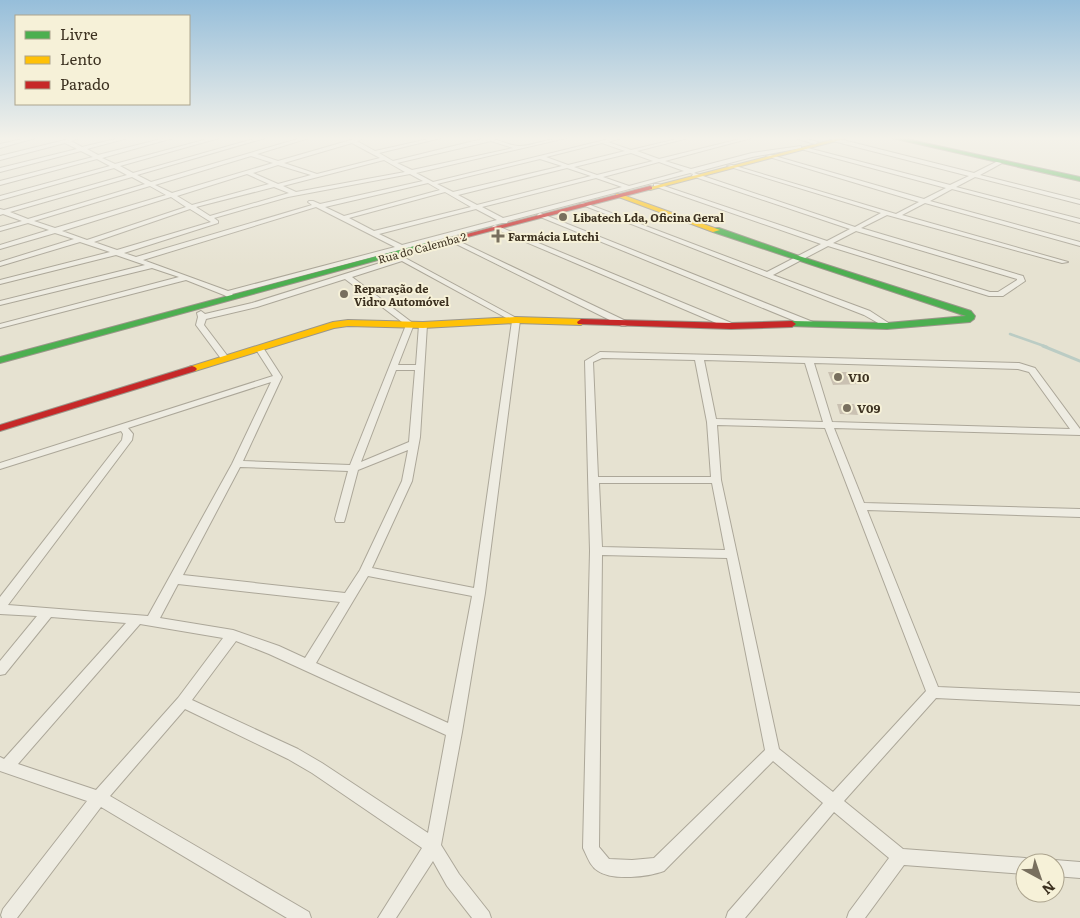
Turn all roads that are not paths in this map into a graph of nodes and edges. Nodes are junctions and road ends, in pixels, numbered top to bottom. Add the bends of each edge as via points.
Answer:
1 (62, 181) edge
2 (111, 181) edge
3 (143, 181) edge
4 (164, 181) edge
5 (223, 181) edge
6 (266, 181) edge
7 (295, 181) edge
8 (367, 181) edge
9 (437, 181) edge
10 (508, 181) edge
11 (577, 181) edge
12 (609, 181) edge
13 (666, 181) edge
14 (671, 181) edge
15 (715, 181) edge
16 (779, 181) edge
17 (855, 181) edge
18 (926, 181) edge
19 (964, 181) edge
20 (994, 181) edge
21 (432, 182) junction
22 (151, 185) junction
23 (275, 185) junction
24 (656, 185) junction
25 (950, 188) junction
26 (632, 189) junction
27 (447, 190) junction
28 (454, 194) junction
29 (296, 195) junction
30 (618, 195) junction
31 (173, 196) junction
32 (0, 198) edge
33 (924, 201) junction
34 (1080, 202) edge
35 (583, 204) junction
36 (319, 205) junction
37 (476, 206) junction
38 (191, 207) junction
39 (1, 212) edge
40 (886, 213) junction
41 (540, 215) junction
42 (896, 216) junction
43 (210, 218) junction
44 (343, 218) junction
45 (28, 220) junction
46 (1080, 221) edge
47 (216, 222) junction
48 (502, 224) junction
49 (856, 229) junction
50 (0, 230) edge
51 (57, 230) junction
52 (230, 230) junction
53 (374, 234) junction
54 (450, 239) junction
55 (85, 240) junction
56 (828, 244) junction
57 (1080, 244) edge
58 (0, 247) edge
59 (115, 253) junction
60 (401, 253) junction
61 (799, 259) junction
62 (134, 260) junction
63 (1064, 262) dead end
64 (0, 264) edge
65 (151, 266) junction
66 (767, 275) junction
67 (346, 276) junction
68 (186, 278) junction
69 (320, 279) junction
70 (0, 282) edge
71 (229, 296) junction
72 (0, 303) edge
73 (200, 312) junction
74 (516, 320) junction
75 (410, 324) junction
76 (625, 324) junction
77 (810, 324) junction
78 (423, 325) junction
79 (0, 326) edge
80 (730, 326) junction
81 (886, 326) junction
82 (259, 348) junction
83 (225, 358) junction
84 (699, 358) junction
85 (1, 359) edge
86 (809, 361) junction
87 (421, 367) junction
88 (392, 368) junction
89 (278, 377) junction
90 (712, 422) junction
91 (828, 424) junction
92 (122, 426) junction
93 (0, 428) edge
94 (1078, 432) edge
95 (414, 444) junction
96 (238, 464) junction
97 (0, 466) edge
98 (354, 468) junction
99 (594, 480) junction
100 (716, 480) junction
101 (860, 506) junction
102 (1080, 513) edge
103 (340, 519) dead end
104 (596, 550) junction
105 (731, 554) junction
106 (365, 571) junction
107 (176, 578) junction
108 (479, 593) junction
109 (348, 598) junction
110 (0, 608) edge
111 (47, 613) junction
112 (137, 619) junction
113 (152, 621) junction
114 (233, 635) junction
115 (307, 666) junction
116 (0, 670) edge
117 (932, 692) junction
118 (1080, 699) edge
119 (183, 702) junction
120 (455, 732) junction
121 (773, 752) junction
122 (4, 765) edge
123 (100, 798) junction
124 (834, 802) junction
125 (433, 846) junction
126 (900, 857) junction
127 (1015, 865) edge
128 (1065, 869) edge
129 (1080, 870) edge
130 (8, 915) edge
131 (303, 918) edge
132 (386, 918) edge
133 (483, 918) edge
134 (734, 918) edge
135 (855, 918) edge

1 - 32 street
2 - 39 street
3 - 22 street
4 - 22 street
5 - 31 street
6 - 23 street
7 - 23 street
8 - 29 street
9 - 21 street
10 - 28 street
11 - 37 street
12 - 26 street
13 - 26 street
14 - 24 main road, Rua do Calemba 2
15 - 49 street
16 - 40 street
17 - 33 street
18 - 25 street
19 - 25 street
20 - 34 street
21 - 27 street
21 - 36 street
22 - 31 street
22 - 45 street
23 - 29 street
23 - 38 street
24 - 26 main road, Rua do Calemba 2
24 - 56 street
25 - 33 street
25 - 46 street
26 - 30 main road, Rua do Calemba 2
26 - 48 street
27 - 28 street
27 - 44 street
28 - 37 street
29 - 36 street
29 - 43 street
30 - 35 main road, Rua do Calemba 2
30 - 61 main road
31 - 38 street
31 - 51 street
33 - 42 street
33 - 57 street
35 - 41 main road, Rua do Calemba 2
35 - 66 street
36 - 44 street
36 - 52 street
37 - 48 street
37 - 53 street
38 - 43 street
38 - 55 street
39 - 45 street
40 - 42 street
40 - 49 street
41 - 48 main road, Rua do Calemba 2
41 - 77 street
42 - 63 street
43 - 47 street
44 - 53 street
45 - 50 street
45 - 51 street
47 - 52 street
47 - 59 street
48 - 54 main road, Rua do Calemba 2
48 - 60 street
48 - 80 street
49 - 56 street
49 - 56 street via 1021,280 1000,294 989,294
51 - 55 street
51 - 58 street
52 - 62 street
53 - 60 street
54 - 60 main road, Rua do Calemba 2
54 - 76 street
55 - 59 street
55 - 64 street
56 - 61 street
59 - 62 street
59 - 70 street
60 - 67 street
60 - 69 main road, Rua do Calemba 2
60 - 71 street
60 - 74 street
61 - 66 street
61 - 81 main road via 970,316 964,320
62 - 65 street
65 - 68 street
65 - 72 street
66 - 81 street via 867,313
67 - 69 street
67 - 75 street
68 - 71 street
68 - 79 street
69 - 71 main road, Rua do Calemba 2
69 - 73 street via 254,304
71 - 73 main road, Rua do Calemba 2
73 - 83 street via 200,325
73 - 85 main road, Rua do Calemba 2
74 - 76 main road
74 - 78 main road
74 - 108 street
75 - 78 main road
75 - 82 main road via 333,325
75 - 88 street
76 - 80 main road
77 - 80 main road
77 - 81 main road
78 - 87 street
82 - 83 main road
82 - 89 street
83 - 93 main road
84 - 86 street
84 - 90 street
84 - 99 street via 600,355 589,361
86 - 91 street
86 - 94 street via 1027,367
87 - 88 street
87 - 95 street
88 - 98 street
89 - 92 street
89 - 96 street
90 - 91 street
90 - 100 street
91 - 94 street
91 - 101 street
92 - 97 street
92 - 110 street via 128,434 127,440
95 - 98 street
95 - 106 street via 407,481
96 - 98 street
96 - 107 street
98 - 103 street
99 - 100 street
99 - 104 street
100 - 105 street
101 - 102 street
101 - 117 street
104 - 105 street
104 - 121 street via 591,848 597,859 606,867 648,868 658,864
105 - 121 street
106 - 108 street
106 - 109 street
107 - 109 street
107 - 113 street
108 - 120 street
109 - 115 street
110 - 111 street
111 - 112 street
111 - 116 street
112 - 113 street
112 - 122 street
113 - 114 street
114 - 115 street
114 - 119 street
115 - 120 street
117 - 118 street
117 - 124 street
119 - 123 street
119 - 125 street via 293,754
120 - 125 street
121 - 124 street
122 - 123 street
123 - 130 street
123 - 131 street
124 - 126 street
124 - 134 street
125 - 132 street
125 - 133 street via 453,880
126 - 127 street
126 - 135 street
128 - 129 street

